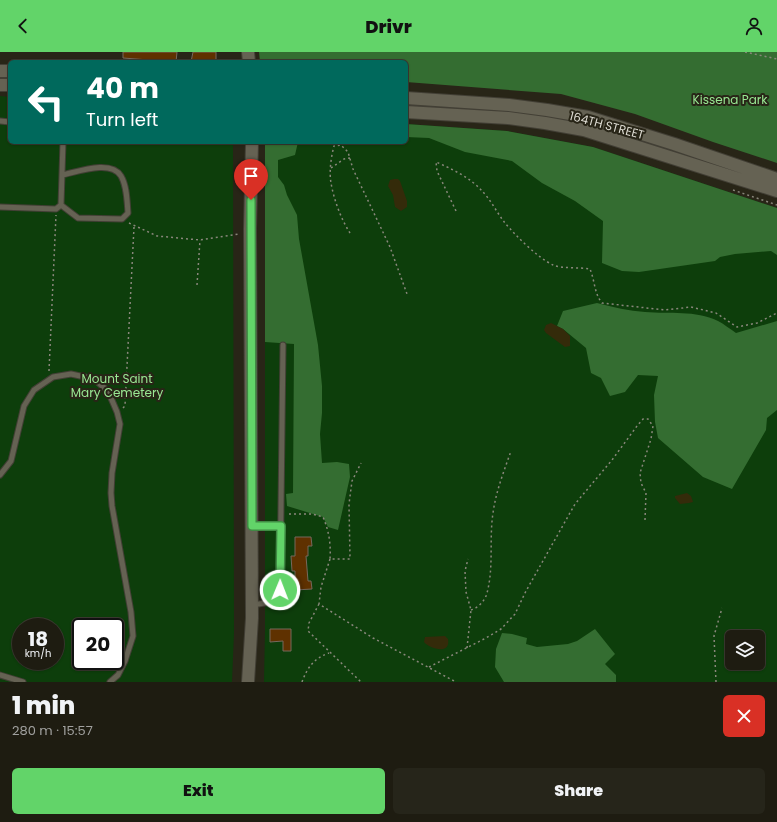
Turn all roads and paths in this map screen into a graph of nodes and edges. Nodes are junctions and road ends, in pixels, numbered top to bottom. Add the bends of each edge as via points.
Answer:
1 (745, 52) edge
2 (777, 59) edge
3 (408, 98) edge
4 (408, 112) edge
5 (63, 144) edge
6 (252, 144) edge
7 (350, 158) junction
8 (331, 168) junction
9 (62, 175) junction
10 (777, 179) edge
11 (733, 190) dead end
12 (777, 191) edge
13 (61, 205) junction
14 (777, 205) edge
15 (0, 207) edge
16 (56, 209) junction
17 (456, 211) dead end
18 (122, 219) junction
19 (134, 227) junction
20 (241, 233) dead end
21 (350, 233) dead end
22 (200, 240) junction
23 (197, 284) dead end
24 (407, 294) dead end
25 (777, 313) edge
26 (283, 345) dead end
27 (49, 380) junction
28 (117, 412) junction
29 (510, 451) dead end
30 (361, 463) dead end
31 (0, 475) edge
32 (281, 514) junction
33 (645, 520) dead end
34 (252, 526) junction
35 (281, 526) junction
36 (330, 559) junction
37 (468, 559) dead end
38 (320, 604) junction
39 (252, 605) junction
40 (722, 608) dead end
41 (471, 610) junction
42 (467, 648) junction
43 (329, 653) junction
44 (429, 667) junction
45 (0, 676) edge
46 (23, 682) edge
47 (110, 682) edge
48 (248, 682) edge
49 (302, 682) edge
50 (360, 682) edge
51 (456, 682) edge
52 (716, 682) edge

1 - 2 path
3 - 10 street, 164TH STREET via 509,105 588,117
4 - 12 street, 164TH STREET via 508,118 584,130
5 - 9 lane
6 - 34 street
7 - 8 path
7 - 8 path via 341,145 334,146
7 - 24 path via 390,247
8 - 21 path via 330,182 345,226
9 - 13 lane
9 - 18 lane via 101,167 117,170 122,176 128,213
11 - 14 path
13 - 16 lane
13 - 18 lane via 78,218
15 - 16 lane
16 - 27 path
17 - 25 path via 437,171 436,162 482,190 505,223 546,261 555,266 590,269 597,296 602,302 665,310 691,307 716,313 737,327 757,323
18 - 19 path
19 - 22 path via 157,236
19 - 28 path via 125,406
20 - 22 path
22 - 23 path
26 - 32 lane
27 - 28 lane via 71,374 94,379 108,391
27 - 31 lane via 34,390 24,406 11,461
28 - 47 lane via 120,424 111,493 133,636 118,676
29 - 41 path via 493,514 487,595 478,608
30 - 36 path via 352,481 349,504 350,559
32 - 35 lane
32 - 36 path via 312,514 323,517 328,527
33 - 42 path via 646,493 640,473 653,426 648,419 643,419 575,504 515,614 501,629
34 - 35 lane
34 - 39 street
35 - 39 lane via 280,590 271,602
36 - 38 path via 321,587
37 - 41 path via 465,571 466,592
38 - 43 path via 309,623 308,631
38 - 44 path via 373,638
39 - 48 street
40 - 52 path via 714,636
41 - 42 path
42 - 44 path
43 - 49 path via 313,662 306,670
43 - 50 path
44 - 51 path
45 - 46 lane

